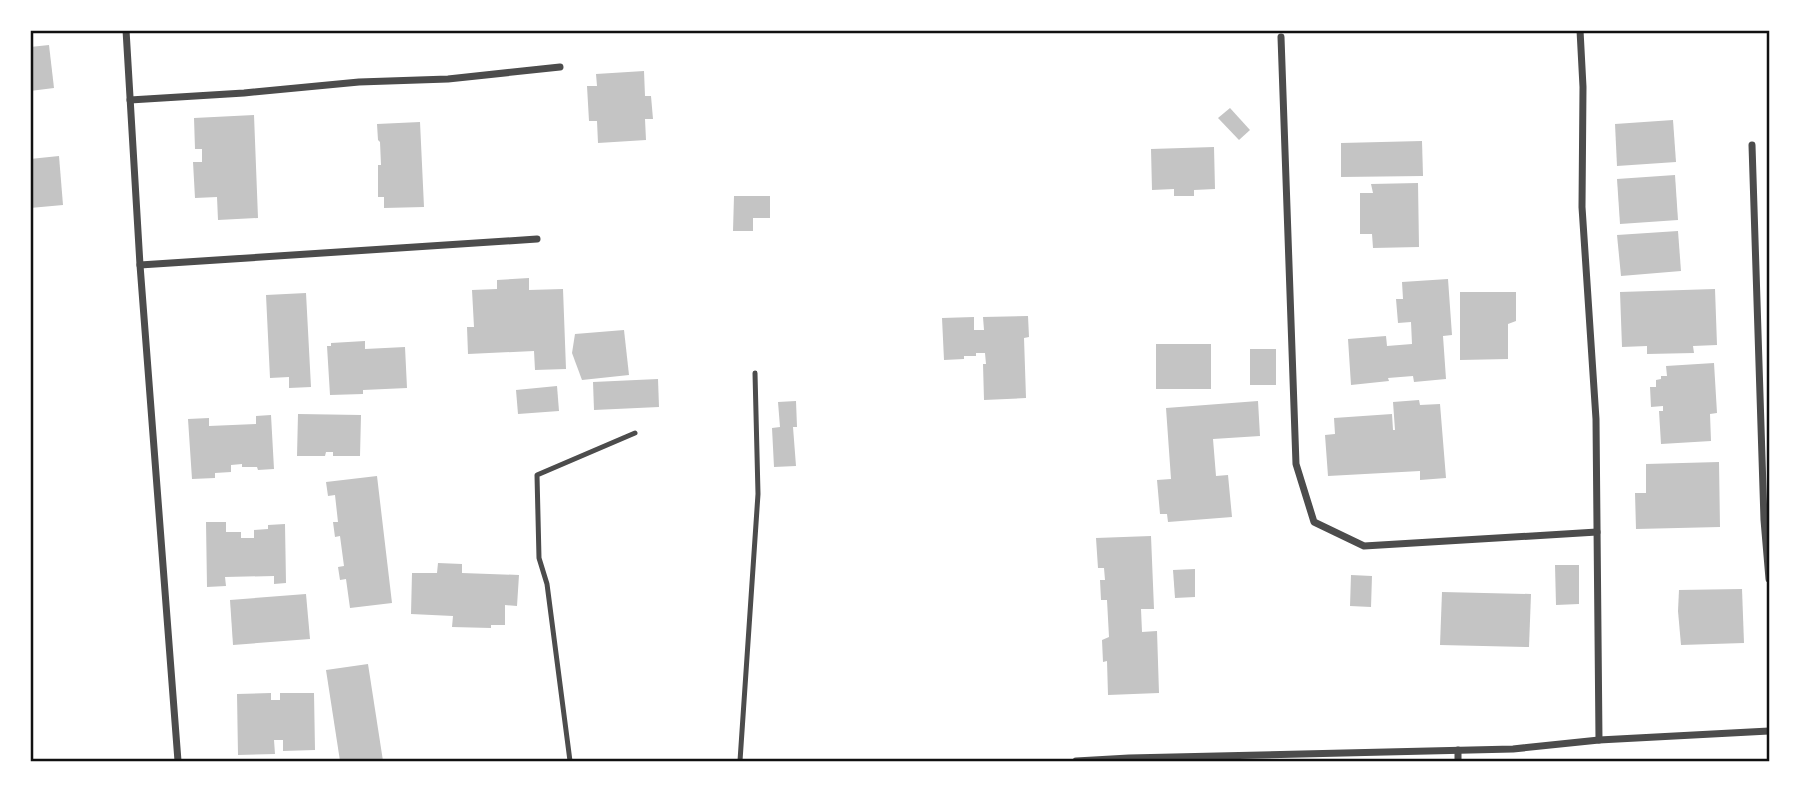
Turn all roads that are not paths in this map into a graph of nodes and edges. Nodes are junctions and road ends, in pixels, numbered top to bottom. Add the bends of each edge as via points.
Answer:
1 (126, 30) edge
2 (1580, 30) edge
3 (1281, 37) dead end
4 (560, 67) dead end
5 (130, 100) junction
6 (1752, 145) dead end
7 (537, 239) dead end
8 (140, 265) junction
9 (755, 373) dead end
10 (635, 432) dead end
11 (1597, 532) junction
12 (1769, 579) edge
13 (1769, 731) edge
14 (1599, 740) junction
15 (1458, 750) junction
16 (1245, 758) edge
17 (178, 761) edge
18 (570, 761) edge
19 (740, 761) edge
20 (1076, 761) edge
21 (1458, 761) edge

1 - 5 street
2 - 11 street via 1582,206 1596,419
3 - 11 street via 1296,464 1314,522 1363,546
4 - 5 street
5 - 8 street
6 - 12 street
7 - 8 street
8 - 17 street
9 - 19 lane via 758,494
10 - 18 lane via 537,475 539,558 547,584
11 - 14 street
13 - 14 street
14 - 15 street
15 - 16 street
15 - 21 street
16 - 20 street

